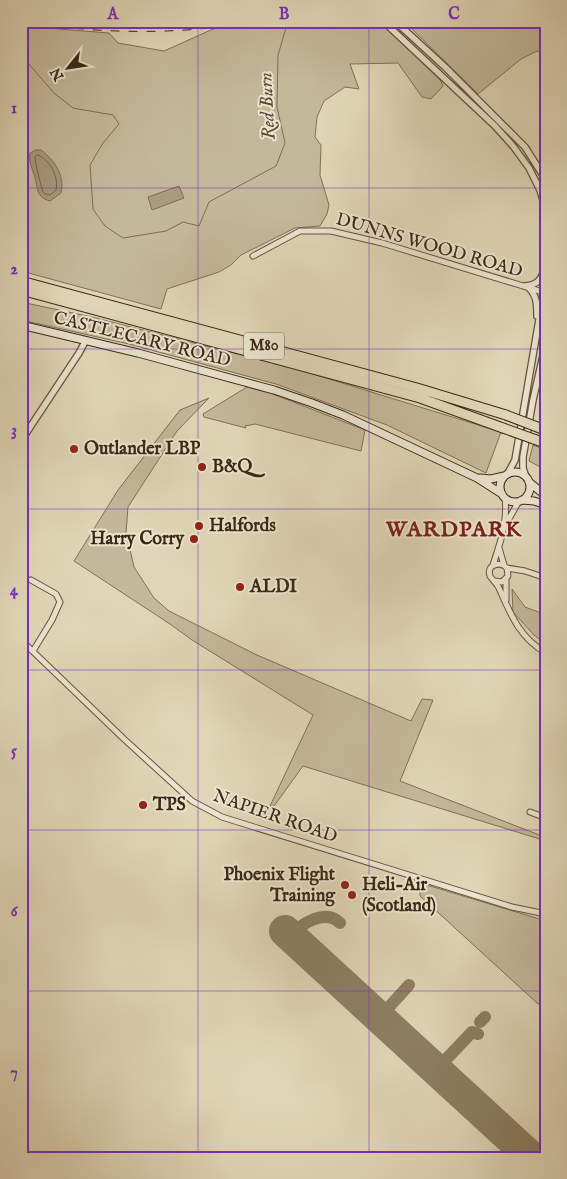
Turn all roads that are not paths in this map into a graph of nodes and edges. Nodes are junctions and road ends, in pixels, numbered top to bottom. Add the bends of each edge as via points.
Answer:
1 (382, 21) edge
2 (396, 23) edge
3 (546, 180) edge
4 (546, 211) edge
5 (252, 256) dead end
6 (546, 265) edge
7 (546, 279) edge
8 (21, 281) edge
9 (527, 287) junction
10 (21, 290) edge
11 (545, 292) edge
12 (546, 301) edge
13 (541, 308) junction
14 (21, 325) edge
15 (537, 333) junction
16 (86, 340) junction
17 (546, 342) edge
18 (545, 430) edge
19 (21, 441) edge
20 (544, 442) edge
21 (506, 475) junction
22 (477, 478) junction
23 (528, 480) junction
24 (503, 496) junction
25 (546, 496) edge
26 (520, 500) junction
27 (546, 505) edge
28 (504, 529) junction
29 (499, 548) junction
30 (492, 566) junction
31 (506, 566) junction
32 (525, 571) junction
33 (507, 578) junction
34 (546, 578) edge
35 (31, 580) dead end
36 (495, 581) junction
37 (507, 608) junction
38 (21, 640) edge
39 (33, 651) junction
40 (546, 653) edge
41 (530, 812) dead end
42 (546, 818) edge
43 (546, 914) edge

1 - 4 street via 513,146 529,168
2 - 3 street via 525,146
5 - 9 street, DUNNS WOOD ROAD via 300,231 332,230
6 - 9 street via 538,282
7 - 11 street
8 - 18 highway, M80, bridge via 417,388
9 - 11 street, DUNNS WOOD ROAD
9 - 15 street via 536,300
10 - 20 highway, M80, bridge via 420,398
11 - 13 street
12 - 13 street
13 - 15 street
14 - 16 main road, CASTLECARY ROAD
15 - 21 street via 516,460
16 - 19 street
16 - 22 main road, CASTLECARY ROAD via 236,379 312,403
17 - 23 street via 523,457
21 - 22 main road, CASTLECARY ROAD
21 - 23 main road via 518,472
21 - 24 main road via 500,487
22 - 24 main road, CASTLECARY ROAD
23 - 25 main road
23 - 26 main road via 528,494
24 - 26 main road via 510,501
24 - 28 street via 506,512
26 - 27 main road
26 - 28 street
28 - 29 street
29 - 30 street
29 - 31 street
30 - 31 street
30 - 36 street via 490,574
31 - 32 street
31 - 33 street
32 - 33 street
32 - 34 street
33 - 36 street via 502,582
33 - 37 street
35 - 39 street via 56,594 60,602
36 - 37 street
37 - 40 street via 522,632
38 - 39 street, NAPIER ROAD
39 - 43 street, NAPIER ROAD via 192,801 222,817 512,907
41 - 42 street

